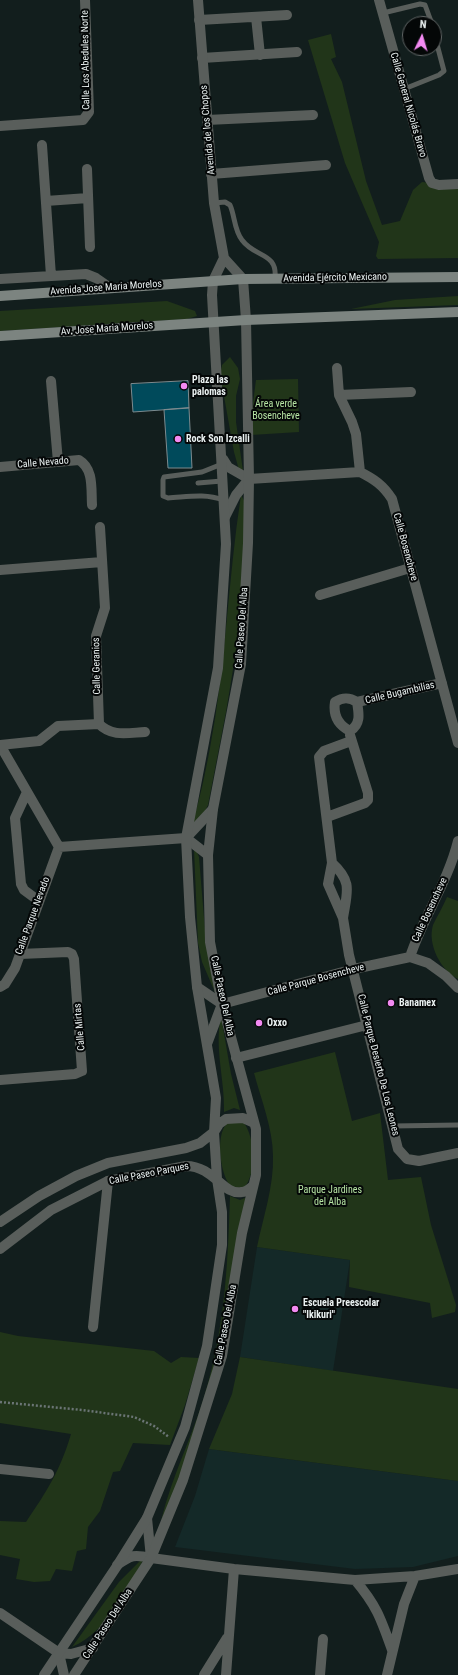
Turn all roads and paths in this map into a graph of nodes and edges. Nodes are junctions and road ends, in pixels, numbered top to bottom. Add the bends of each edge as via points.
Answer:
1 (85, 0) edge
2 (198, 0) edge
3 (379, 0) edge
4 (383, 13) junction
5 (287, 15) dead end
6 (429, 16) edge
7 (256, 17) junction
8 (200, 20) junction
9 (297, 52) dead end
10 (260, 55) junction
11 (440, 56) edge
12 (202, 58) junction
13 (404, 89) junction
14 (313, 115) dead end
15 (207, 120) junction
16 (0, 126) edge
17 (42, 145) dead end
18 (326, 165) dead end
19 (87, 169) dead end
20 (211, 174) junction
21 (458, 184) edge
22 (88, 198) junction
23 (46, 201) junction
24 (214, 203) junction
25 (90, 247) dead end
26 (224, 258) junction
27 (51, 276) junction
28 (458, 277) edge
29 (0, 278) edge
30 (243, 279) junction
31 (276, 279) junction
32 (213, 281) junction
33 (109, 287) junction
34 (0, 296) edge
35 (458, 312) edge
36 (246, 320) junction
37 (213, 323) junction
38 (0, 336) edge
39 (338, 368) dead end
40 (51, 381) dead end
41 (411, 392) dead end
42 (339, 395) junction
43 (58, 462) junction
44 (223, 462) junction
45 (0, 467) edge
46 (360, 472) junction
47 (250, 478) junction
48 (224, 481) junction
49 (198, 483) dead end
50 (224, 500) junction
51 (92, 506) dead end
52 (225, 517) junction
53 (100, 527) dead end
54 (102, 562) junction
55 (410, 568) junction
56 (0, 570) edge
57 (320, 595) dead end
58 (442, 683) junction
59 (357, 702) junction
60 (99, 724) junction
61 (145, 732) dead end
62 (350, 736) junction
63 (458, 743) edge
64 (0, 745) edge
65 (27, 792) junction
66 (213, 809) junction
67 (327, 817) junction
68 (186, 838) junction
69 (458, 841) edge
70 (59, 847) junction
71 (208, 855) junction
72 (456, 859) edge
73 (332, 863) junction
74 (39, 902) junction
75 (343, 918) junction
76 (20, 954) junction
77 (410, 957) junction
78 (354, 969) junction
79 (3, 986) edge
80 (197, 987) junction
81 (458, 988) edge
82 (222, 1004) junction
83 (367, 1025) junction
84 (207, 1044) junction
85 (236, 1058) junction
86 (0, 1080) edge
87 (254, 1123) junction
88 (458, 1125) edge
89 (393, 1126) junction
90 (214, 1132) junction
91 (458, 1153) edge
92 (217, 1179) junction
93 (108, 1182) junction
94 (253, 1186) junction
95 (0, 1222) edge
96 (0, 1249) edge
97 (92, 1327) dead end
98 (0, 1402) edge
99 (178, 1443) junction
100 (0, 1469) edge
101 (50, 1474) dead end
102 (147, 1518) junction
103 (151, 1558) junction
104 (117, 1566) junction
105 (234, 1569) junction
106 (458, 1569) edge
107 (415, 1576) junction
108 (355, 1580) junction
109 (0, 1613) edge
110 (228, 1636) junction
111 (323, 1639) dead end
112 (93, 1648) junction
113 (392, 1650) junction
114 (59, 1653) junction
115 (44, 1675) edge
116 (64, 1675) edge
117 (74, 1675) edge
118 (204, 1675) edge
119 (226, 1675) edge
120 (320, 1675) edge
121 (387, 1675) edge

1 - 16 street, Calle Los Abedules Norte via 89,112 83,120
2 - 8 street, Avenida de los Chopos
3 - 4 street, Calle General Nicolás Bravo
4 - 6 lane via 420,4 425,5
4 - 13 street, Calle General Nicolás Bravo
5 - 7 street
7 - 8 street
7 - 10 street
8 - 12 street, Avenida de los Chopos
9 - 10 street
10 - 12 street
11 - 13 lane via 444,71
12 - 15 street, Avenida de los Chopos
13 - 21 street, Calle General Nicolás Bravo via 432,183 439,186
14 - 15 street
15 - 20 street, Avenida de los Chopos
17 - 23 street
18 - 20 street
19 - 22 street
20 - 24 street, Avenida de los Chopos
22 - 23 street
22 - 25 street
23 - 27 street
24 - 26 street, Avenida de los Chopos
24 - 31 lane via 225,202 230,205 242,240 274,263
26 - 30 street
26 - 32 street
27 - 29 street
27 - 33 street via 86,274
28 - 31 main road, Avenida Ejército Mexicano
30 - 31 main road, Avenida Ejército Mexicano
30 - 32 main road, Avenida Ejército Mexicano
30 - 36 street, Calle Paseo Del Alba
32 - 33 main road, Avenida Jose Maria Morelos
32 - 37 street, Calle Paseo Del Alba
33 - 34 main road, Avenida Jose Maria Morelos
35 - 36 main road
36 - 37 main road
36 - 47 street, Calle Paseo Del Alba
37 - 38 main road, Av. Jose Maria Morelos
37 - 44 street, Calle Paseo Del Alba
39 - 42 street
40 - 43 street
41 - 42 street
42 - 46 street via 356,434
43 - 45 street, Calle Nevado
43 - 51 street, Calle Nevado via 79,460 85,464 90,471
44 - 47 street via 232,470
44 - 48 street, Calle Paseo Del Alba
44 - 50 lane via 202,472 164,477 163,496 168,498 204,495
46 - 47 street
46 - 55 street, Calle Bosencheve via 372,477 384,487 392,499
47 - 52 street via 236,495
47 - 66 street, Calle Paseo Del Alba via 241,664
48 - 49 lane
48 - 50 street, Calle Paseo Del Alba
50 - 52 street, Calle Paseo Del Alba
52 - 68 street, Calle Paseo Del Alba via 226,544 218,668
53 - 54 street, Calle Geranios
54 - 56 street
54 - 60 street, Calle Geranios via 105,608 96,636
55 - 57 street
55 - 58 street, Calle Bosencheve
58 - 59 street, Calle Bugambilias
58 - 63 street, Calle Bosencheve
59 - 62 street, Calle Bugambilias via 358,720
59 - 62 street, Calle Bugambilias via 352,698 340,698 335,702 339,723
60 - 61 street via 114,734
60 - 64 street via 58,726 40,741
62 - 67 street via 319,757
62 - 67 street, Calle Bugambilias via 368,800
64 - 65 street
65 - 70 street
65 - 74 street via 15,818 20,884
66 - 68 street
66 - 71 street, Calle Paseo Del Alba
67 - 73 street
68 - 70 street
68 - 71 street
68 - 80 street, Calle Paseo Del Alba
69 - 72 street, Calle Bosencheve
70 - 74 street, Calle Parque Nevado
71 - 82 street, Calle Paseo Del Alba via 210,942
72 - 77 street, Calle Bosencheve via 414,942
73 - 75 street via 328,884
73 - 75 street via 343,872 346,880
74 - 76 street, Calle Parque Nevado
75 - 78 street
76 - 79 street, Calle Parque Nevado via 15,968
76 - 86 street, Calle Mirtas via 72,954 82,1071 75,1074
77 - 78 street, Calle Parque Bosencheve
77 - 81 street via 428,963
78 - 82 street, Calle Parque Bosencheve
78 - 83 street, Calle Parque Desierto De Los Leones
80 - 82 street
80 - 84 street, Calle Paseo Del Alba
82 - 84 street
82 - 85 street, Calle Paseo Del Alba
83 - 85 street
83 - 89 street, Calle Parque Desierto De Los Leones
84 - 90 street, Calle Paseo Del Alba via 216,1098
85 - 87 street, Calle Paseo Del Alba
87 - 90 street, Calle Paseo Parques via 243,1118 226,1119
87 - 94 street, Calle Paseo Del Alba via 256,1175
88 - 89 lane
89 - 91 street, Calle Parque Desierto De Los Leones via 398,1149 407,1159 419,1161
90 - 92 street, Calle Paseo Del Alba
90 - 95 street, Calle Paseo Parques via 200,1143 186,1148 108,1163 76,1176 39,1196
92 - 93 street, Calle Paseo Parques via 203,1168 186,1166
92 - 94 street, Calle Paseo Parques via 233,1192 243,1192
92 - 99 street, Calle Paseo Del Alba via 222,1212 222,1245 207,1346 185,1427
93 - 96 street, Calle Paseo Parques via 51,1210
93 - 97 street
94 - 103 street, Calle Paseo Del Alba via 242,1233 222,1356 183,1480
98 - 99 path via 134,1417 154,1426
99 - 102 street, Calle Paseo Del Alba
100 - 101 street
102 - 103 street
102 - 104 street, Calle Paseo Del Alba
103 - 104 street via 131,1556
103 - 105 street
103 - 112 street, Calle Paseo Del Alba
104 - 114 street, Calle Paseo Del Alba
105 - 108 street
105 - 110 street
106 - 107 street
107 - 108 street
107 - 113 street via 404,1604
108 - 113 street via 378,1611
109 - 114 street
110 - 118 street
110 - 119 street
111 - 120 street
112 - 114 street via 71,1654
112 - 117 street, Calle Paseo Del Alba
113 - 121 street
114 - 115 street, Calle Paseo Del Alba
114 - 116 street

